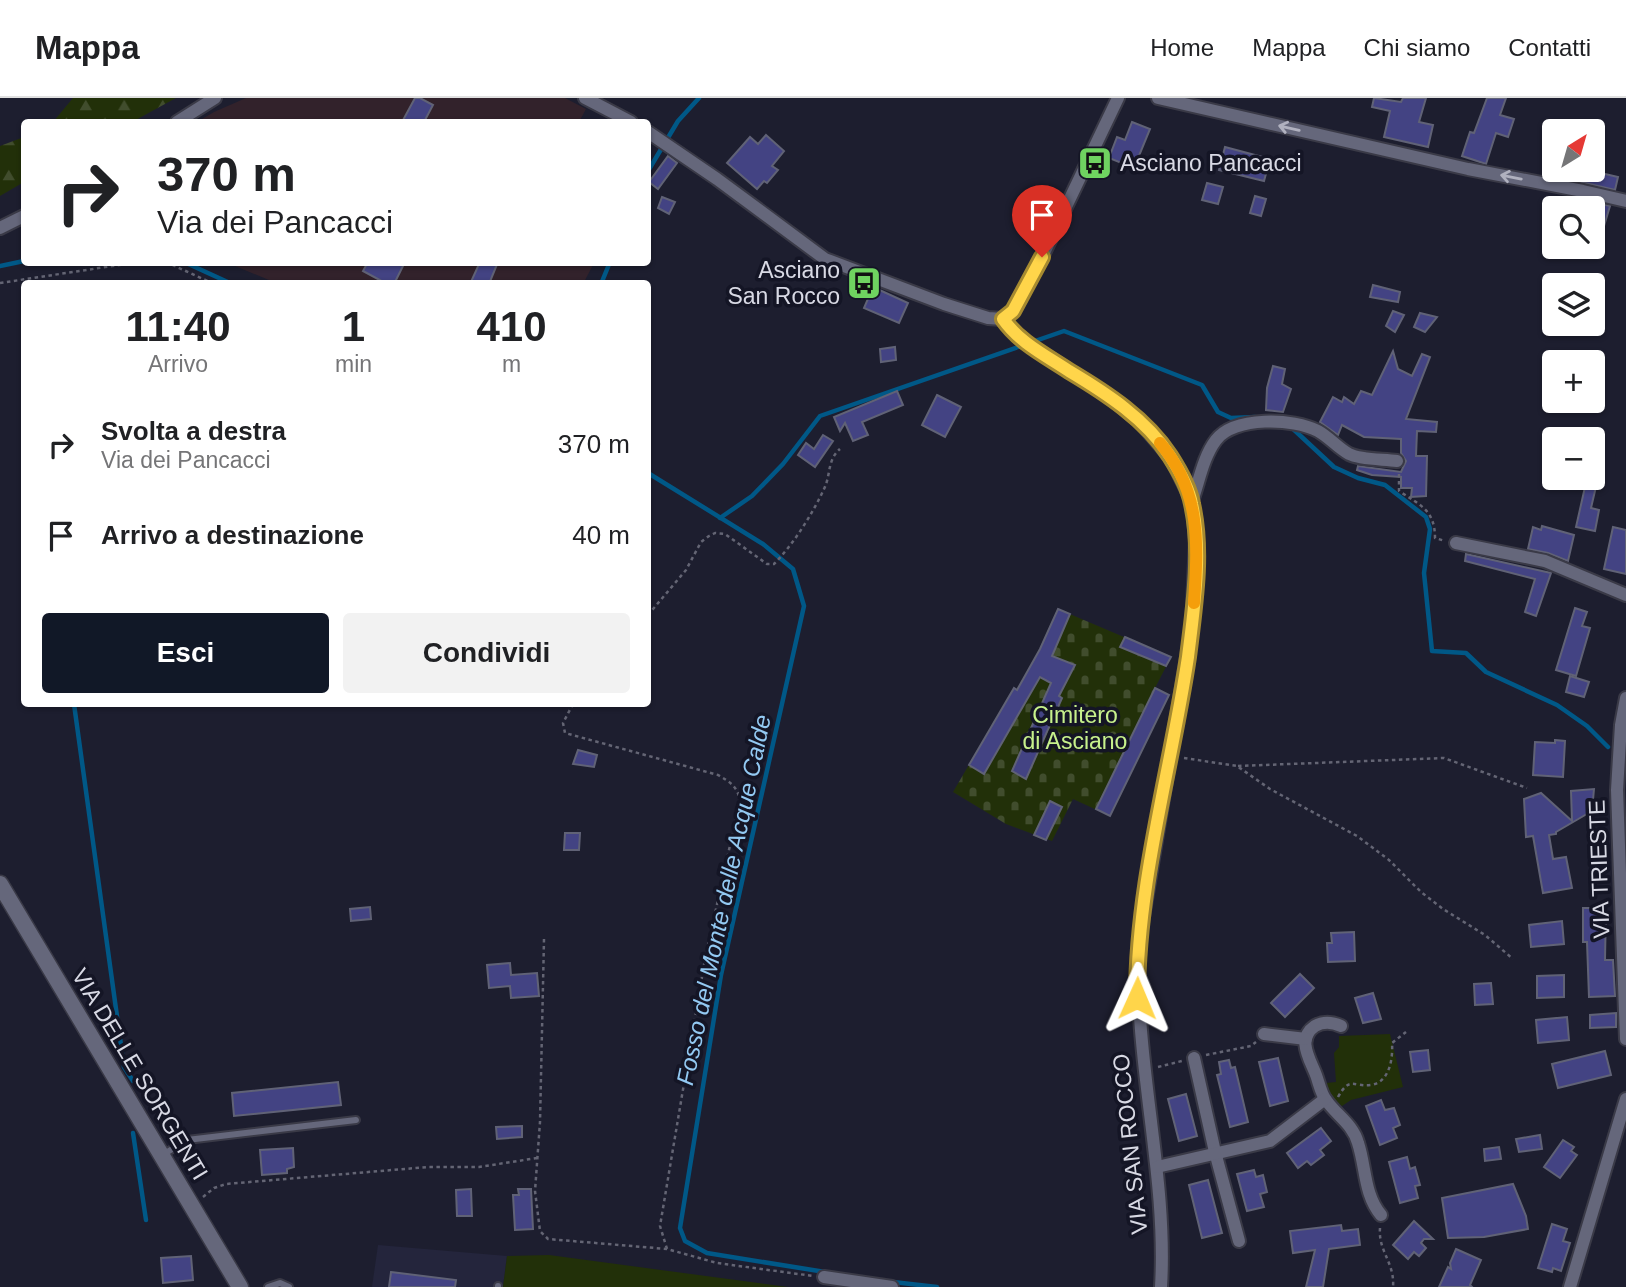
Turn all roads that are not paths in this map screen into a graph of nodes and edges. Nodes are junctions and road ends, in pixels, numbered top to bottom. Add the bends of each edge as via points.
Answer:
1 (215, 98) edge
2 (585, 98) edge
3 (1118, 98) edge
4 (1158, 98) edge
5 (182, 119) edge
6 (625, 119) edge
7 (651, 134) edge
8 (1626, 201) edge
9 (21, 218) edge
10 (0, 228) edge
11 (1003, 319) junction
12 (1397, 461) road end
13 (1192, 501) junction
14 (1456, 543) road end
15 (1626, 595) edge
16 (1626, 698) edge
17 (0, 884) edge
18 (1623, 887) edge
19 (1341, 1026) dead end
20 (1264, 1034) road end
21 (1306, 1039) junction
22 (1626, 1040) edge
23 (1194, 1058) road end
24 (1626, 1099) edge
25 (1328, 1102) junction
26 (356, 1120) dead end
27 (1215, 1152) junction
28 (162, 1155) junction
29 (1157, 1167) junction
30 (1381, 1214) road end
31 (1239, 1241) dead end
32 (824, 1277) road end
33 (240, 1287) edge
34 (268, 1287) edge
35 (289, 1287) edge
36 (892, 1287) edge
37 (1161, 1287) edge
38 (1570, 1287) edge

1 - 5 street
2 - 6 street
3 - 11 street via 1042,257 1013,311
8 -> 4 street
7 - 11 street via 825,259 988,318
9 - 10 street
11 - 13 street, VIA SAN ROCCO via 1018,337 1140,422 1171,458
12 - 13 street via 1350,455 1319,431 1301,424 1241,425 1217,438
13 - 29 street, VIA SAN ROCCO via 1196,539 1192,627 1137,967 1139,1029
14 - 15 street via 1545,561
16 - 18 street, VIA TRIESTE via 1617,790
17 - 28 main road, VIA DELLE SORGENTI
18 - 22 street, VIA TRIESTE
19 - 21 street via 1324,1023
20 - 21 street
21 - 25 street via 1305,1047
23 - 27 street
24 - 38 street
25 - 27 street via 1270,1141
25 - 30 street via 1358,1140 1369,1194
26 - 28 lane via 187,1140
27 - 29 street
27 - 31 street
28 - 33 main road, VIA DELLE SORGENTI
29 - 37 street, VIA SAN ROCCO
32 - 36 street
34 - 35 lane via 280,1283

